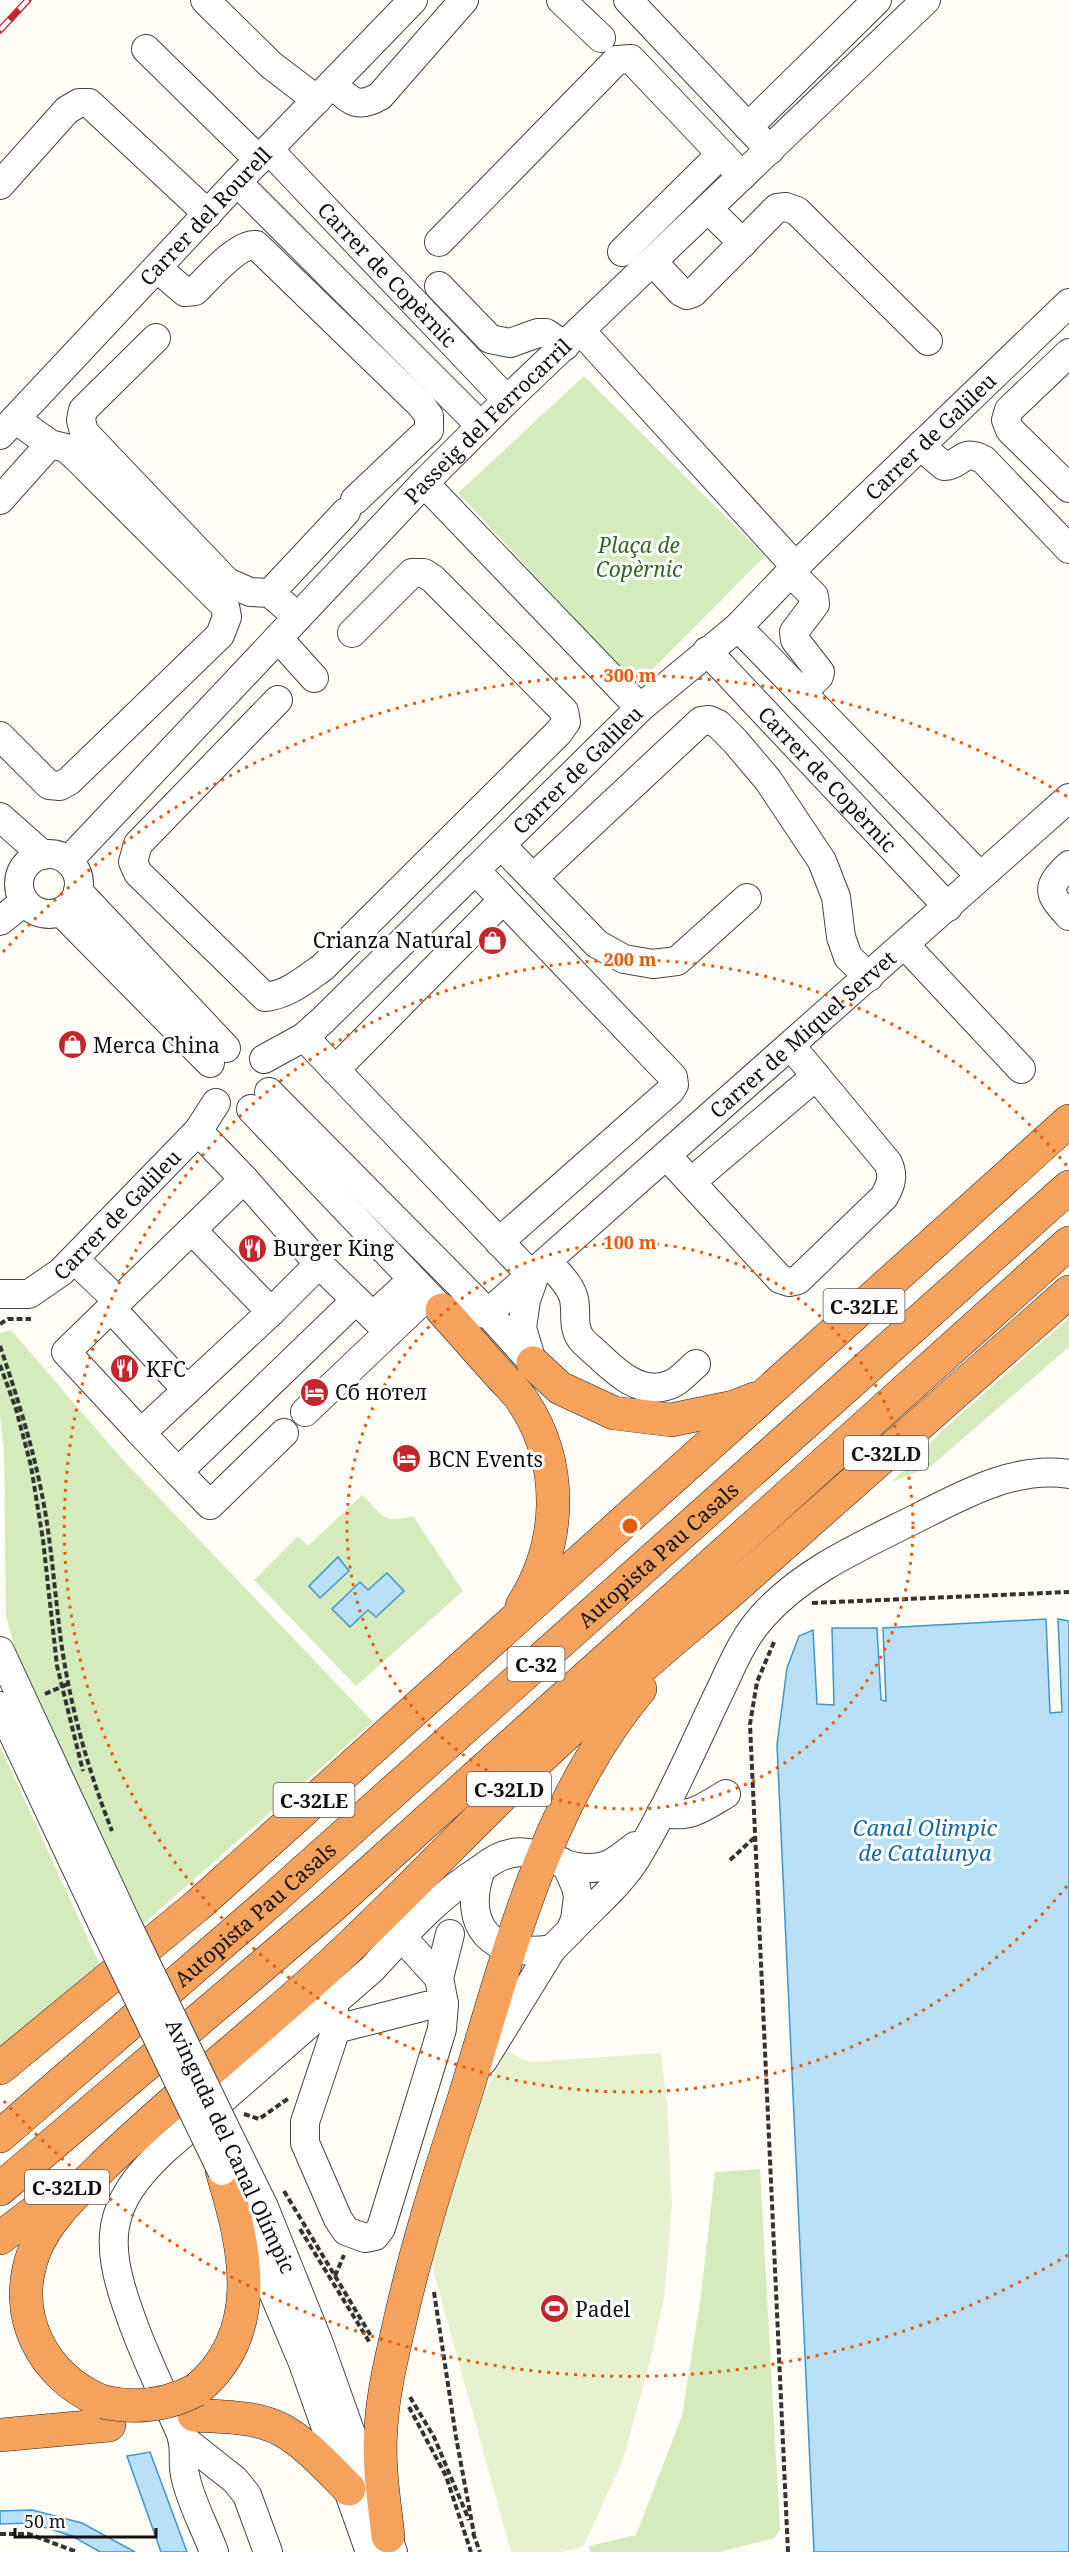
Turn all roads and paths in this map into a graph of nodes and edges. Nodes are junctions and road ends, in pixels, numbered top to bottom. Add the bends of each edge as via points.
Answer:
1 (205, 0) edge
2 (413, 0) edge
3 (464, 0) edge
4 (561, 0) edge
5 (628, 0) edge
6 (877, 0) edge
7 (926, 0) edge
8 (601, 38) dead end
9 (146, 49) dead end
10 (325, 92) junction
11 (748, 127) junction
12 (770, 150) junction
13 (721, 154) junction
14 (264, 155) junction
15 (742, 176) junction
16 (237, 182) junction
17 (0, 184) edge
18 (708, 209) junction
19 (208, 214) junction
20 (439, 242) dead end
21 (743, 243) junction
22 (622, 252) dead end
23 (653, 262) junction
24 (157, 268) junction
25 (439, 286) dead end
26 (1069, 303) edge
27 (1044, 327) junction
28 (156, 338) dead end
29 (573, 338) junction
30 (928, 341) dead end
31 (1069, 352) edge
32 (59, 372) junction
33 (507, 400) junction
34 (91, 402) junction
35 (481, 426) junction
36 (7, 427) edge
37 (429, 430) junction
38 (50, 444) junction
39 (920, 446) junction
40 (455, 452) junction
41 (424, 483) junction
42 (1069, 488) edge
43 (0, 500) edge
44 (1069, 549) edge
45 (793, 569) junction
46 (270, 593) junction
47 (298, 616) junction
48 (738, 627) junction
49 (225, 628) junction
50 (352, 633) dead end
51 (278, 638) junction
52 (707, 651) junction
53 (256, 661) junction
54 (314, 678) dead end
55 (802, 693) junction
56 (278, 700) dead end
57 (640, 708) junction
58 (0, 736) edge
59 (1069, 798) edge
60 (0, 816) edge
61 (501, 845) junction
62 (55, 858) junction
63 (1069, 865) edge
64 (475, 870) junction
65 (980, 876) junction
66 (533, 878) junction
67 (14, 879) edge
68 (747, 898) dead end
69 (503, 900) junction
70 (69, 901) junction
71 (948, 907) junction
72 (1069, 916) edge
73 (0, 921) edge
74 (905, 945) junction
75 (323, 967) junction
76 (869, 977) junction
77 (349, 994) junction
78 (304, 1037) junction
79 (791, 1046) junction
80 (218, 1056) junction
81 (264, 1059) junction
82 (1021, 1069) dead end
83 (335, 1070) junction
84 (816, 1076) junction
85 (260, 1100) junction
86 (216, 1102) junction
87 (1069, 1122) edge
88 (198, 1131) junction
89 (667, 1156) junction
90 (244, 1179) junction
91 (691, 1182) junction
92 (1069, 1187) edge
93 (192, 1230) junction
94 (499, 1242) junction
95 (1069, 1243) edge
96 (75, 1260) junction
97 (319, 1264) junction
98 (539, 1270) junction
99 (1069, 1292) edge
100 (0, 1294) edge
101 (427, 1295) junction
102 (115, 1305) junction
103 (271, 1312) junction
104 (488, 1313) junction
105 (373, 1316) junction
106 (0, 1346) edge
107 (533, 1363) junction
108 (696, 1364) dead end
109 (0, 1365) edge
110 (187, 1390) junction
111 (764, 1395) junction
112 (305, 1412) dead end
113 (284, 1433) dead end
114 (141, 1434) junction
115 (178, 1472) junction
116 (1069, 1474) edge
117 (1069, 1592) edge
118 (728, 1593) junction
119 (811, 1603) dead end
120 (514, 1620) junction
121 (780, 1633) dead end
122 (0, 1651) edge
123 (68, 1684) junction
124 (61, 1687) junction
125 (747, 1693) dead end
126 (755, 1694) junction
127 (41, 1696) dead end
128 (0, 1706) edge
129 (86, 1779) dead end
130 (741, 1793) junction
131 (661, 1813) junction
132 (113, 1835) dead end
133 (647, 1837) junction
134 (755, 1837) junction
135 (553, 1859) junction
136 (730, 1860) dead end
137 (481, 1869) junction
138 (114, 1923) junction
139 (450, 1934) junction
140 (561, 1940) junction
141 (500, 1943) junction
142 (409, 1945) junction
143 (372, 1969) junction
144 (441, 1991) junction
145 (335, 2016) junction
146 (0, 2068) edge
147 (321, 2073) junction
148 (464, 2097) junction
149 (240, 2125) junction
150 (0, 2136) edge
151 (134, 2137) junction
152 (222, 2171) junction
153 (281, 2185) dead end
154 (0, 2189) edge
155 (286, 2208) dead end
156 (0, 2238) edge
157 (432, 2281) dead end
158 (374, 2340) dead end
159 (375, 2352) dead end
160 (410, 2396) dead end
161 (404, 2400) dead end
162 (106, 2414) junction
163 (191, 2414) junction
164 (0, 2435) edge
165 (235, 2480) junction
166 (349, 2488) junction
167 (198, 2509) junction
168 (0, 2534) edge
169 (474, 2534) junction
170 (384, 2547) edge
171 (77, 2552) edge
172 (214, 2552) edge
173 (268, 2552) edge
174 (471, 2552) edge
175 (480, 2552) edge
176 (788, 2552) edge

1 - 10 street via 271,65
2 - 10 street, Carrer del Rourell
3 - 10 street via 380,96 358,104
4 - 8 street
5 - 11 street
6 - 11 street
7 - 12 street, Passeig del Ferrocarril
9 - 14 street, Carrer de Copèrnic
10 - 14 street, Carrer del Rourell
11 - 12 street
12 - 15 street, Passeig del Ferrocarril
13 - 15 street
13 - 20 street via 632,59 617,60
13 - 22 street
14 - 16 street, Carrer del Rourell
14 - 33 street, Carrer de Copèrnic
15 - 18 street, Passeig del Ferrocarril
16 - 19 street, Carrer del Rourell
16 - 35 street, Carrer de Copèrnic
17 - 19 street via 67,110 88,103
18 - 21 street
18 - 23 street, Passeig del Ferrocarril
19 - 24 street, Carrer del Rourell
21 - 23 street via 687,295
21 - 30 street via 777,208 797,211
23 - 29 street, Passeig del Ferrocarril
24 - 32 street, Carrer del Rourell
24 - 37 street via 185,292 195,291 239,249 256,245 421,405 429,416
25 - 29 street via 490,339 510,343 538,333
26 - 27 street, Carrer de Galileu
27 - 31 street
27 - 39 street, Carrer de Galileu
28 - 34 street
29 - 33 street, Passeig del Ferrocarril
29 - 45 street
31 - 42 street via 1009,411 1006,420 1010,430
32 - 34 street
32 - 36 street, Carrer del Rourell
33 - 35 street, Passeig del Ferrocarril
34 - 46 street via 83,410 81,420 84,432 94,444 227,582 250,592
35 - 40 street, Passeig del Ferrocarril
36 - 38 street
37 - 40 street
37 - 46 street
38 - 43 street
38 - 49 street via 66,448 78,459 225,606
39 - 44 street via 944,466 966,455 974,454 984,460
39 - 45 street, Carrer de Galileu
40 - 41 street, Passeig del Ferrocarril
41 - 47 street, Passeig del Ferrocarril
41 - 57 street
45 - 48 street, Carrer de Galileu
45 - 55 street via 814,596 815,604 794,632 795,639 820,672
46 - 47 street
47 - 51 street, Passeig del Ferrocarril
48 - 52 street, Carrer de Galileu
48 - 55 street, Carrer de Copèrnic
49 - 53 street
49 - 58 street via 60,786 49,784
50 - 75 street via 412,573 424,573 564,711 566,722
51 - 53 street, Passeig del Ferrocarril
51 - 54 street
52 - 57 street, Carrer de Galileu
52 - 71 street, Carrer de Copèrnic
53 - 62 street, Passeig del Ferrocarril
55 - 65 street, Carrer de Copèrnic
56 - 75 street via 138,844 133,862 138,873 265,997 288,991
57 - 61 street, Carrer de Galileu
59 - 65 street, Carrer de Miquel Servet
60 - 62 street
61 - 64 street, Carrer de Galileu
61 - 66 street
62 - 67 street via 29,861
62 - 70 street via 78,877
63 - 72 street via 1051,888 1053,898
64 - 69 street
64 - 77 street, Carrer de Galileu
65 - 71 street, Carrer de Miquel Servet
66 - 68 street via 597,944 624,959 653,964 677,961
66 - 76 street via 701,721 709,720 735,741 768,780 822,861 836,897 848,957
67 - 70 street via 37,913 46,915
67 - 73 street
69 - 83 street
69 - 94 street via 673,1077 674,1085
70 - 80 street
71 - 74 street, Carrer de Miquel Servet
74 - 76 street, Carrer de Miquel Servet
74 - 82 street
75 - 77 street
76 - 79 street, Carrer de Miquel Servet
77 - 78 street, Carrer de Galileu
78 - 81 street, Carrer de Galileu
78 - 83 street
79 - 84 street
79 - 89 street, Carrer de Miquel Servet
80 - 81 street via 245,1047
80 - 86 street via 206,1081
81 - 85 street via 271,1076
83 - 94 street
84 - 91 street
84 - 91 street via 888,1163 892,1173 884,1197 798,1280 780,1279
85 - 86 street via 234,1111
85 - 101 street
85 - 104 street
86 - 88 street, Carrer de Galileu
87 - 111 highway, C-32LE
88 - 90 street
88 - 96 street, Carrer de Galileu
89 - 91 street
89 - 98 street, Carrer de Miquel Servet
90 - 93 street
90 - 97 street
92 - 150 highway, Autopista Pau Casals / C-32 via 290,1884
93 - 102 street
93 - 103 street
94 - 98 street
95 - 154 highway, Autopista Pau Casals / C-32 via 329,1909
96 - 100 street, Carrer de Galileu via 29,1293
96 - 102 street
97 - 103 street
97 - 105 street
98 - 104 street, Carrer de Miquel Servet
98 - 107 street, Carrer de Miquel Servet via 526,1300 522,1328
98 - 108 street via 571,1290 576,1328 582,1341 620,1376 642,1385 665,1387
99 - 118 highway, C-32LD
101 - 104 street via 468,1314
101 - 105 street
101 - 120 highway via 524,1402 548,1453 554,1485 553,1518 532,1588
102 - 110 street
102 - 114 street via 66,1352
103 - 110 street
104 - 107 street
105 - 112 street
105 - 115 street
106 - 123 path via 33,1448 45,1508
107 - 111 highway via 560,1388 614,1413 671,1420 734,1407
109 - 124 path via 31,1466
110 - 114 street
111 - 120 highway, C-32LE
113 - 115 street via 210,1505
114 - 115 street
116 - 131 street via 1052,1471 1021,1475 966,1493 842,1556 783,1597 744,1642
117 - 119 path
118 - 135 highway via 615,1719 575,1784
118 - 151 highway, C-32LD via 561,1738 327,1968
120 - 146 highway, C-32LE via 198,1905
121 - 126 path
122 - 138 street, Avinguda del Canal Olímpic
123 - 124 path
123 - 132 path via 95,1786
124 - 127 path
124 - 129 path
125 - 126 path
126 - 130 path
128 - 138 street, Avinguda del Canal Olímpic
130 - 131 street via 696,1812 679,1816
130 - 134 path
131 - 133 street
133 - 135 street via 601,1867 578,1867
133 - 140 street via 636,1858
134 - 136 path
134 - 176 path
135 - 137 street via 512,1852
135 - 140 street via 572,1877 578,1897 575,1920
135 - 141 highway
137 - 141 street via 473,1904 475,1915
137 - 143 street via 452,1890
138 - 149 street, Avinguda del Canal Olímpic, bridge
138 - 152 street, Avinguda del Canal Olímpic, bridge
139 - 141 street
139 - 142 street via 433,1935
139 - 144 street
140 - 141 street via 524,1951
140 - 148 street via 486,2054
141 - 148 highway
142 - 143 street
142 - 144 street
143 - 145 street
144 - 145 street via 426,2006
144 - 147 street via 442,2029 381,2228 375,2236 365,2238 346,2231 305,2143 305,2122
145 - 147 street
145 - 163 street via 162,2152 137,2177 120,2208 113,2238 116,2277 143,2354
147 - 149 path via 259,2119
148 - 170 highway via 422,2231 392,2354 381,2427
149 - 170 street, Avinguda del Canal Olímpic via 264,2207 314,2330
151 - 156 highway, C-32LD
151 - 162 highway via 48,2225 34,2253 27,2285 29,2322 50,2363
152 - 163 highway via 242,2245 242,2306 226,2357
152 - 166 street, Avinguda del Canal Olímpic via 303,2363
153 - 158 path, Avinguda del Canal Olímpic
155 - 159 path
157 - 169 path
160 - 169 path via 434,2437
161 - 174 path via 446,2476
162 - 163 highway, bridge via 118,2406 169,2402
162 - 164 highway
163 - 165 street
163 - 166 highway via 239,2417 281,2429
163 - 167 street via 185,2475
165 - 167 street via 223,2479 204,2487
165 - 173 street via 247,2496
166 - 170 street, Avinguda del Canal Olímpic
167 - 172 street
168 - 171 path via 29,2534
169 - 175 path

